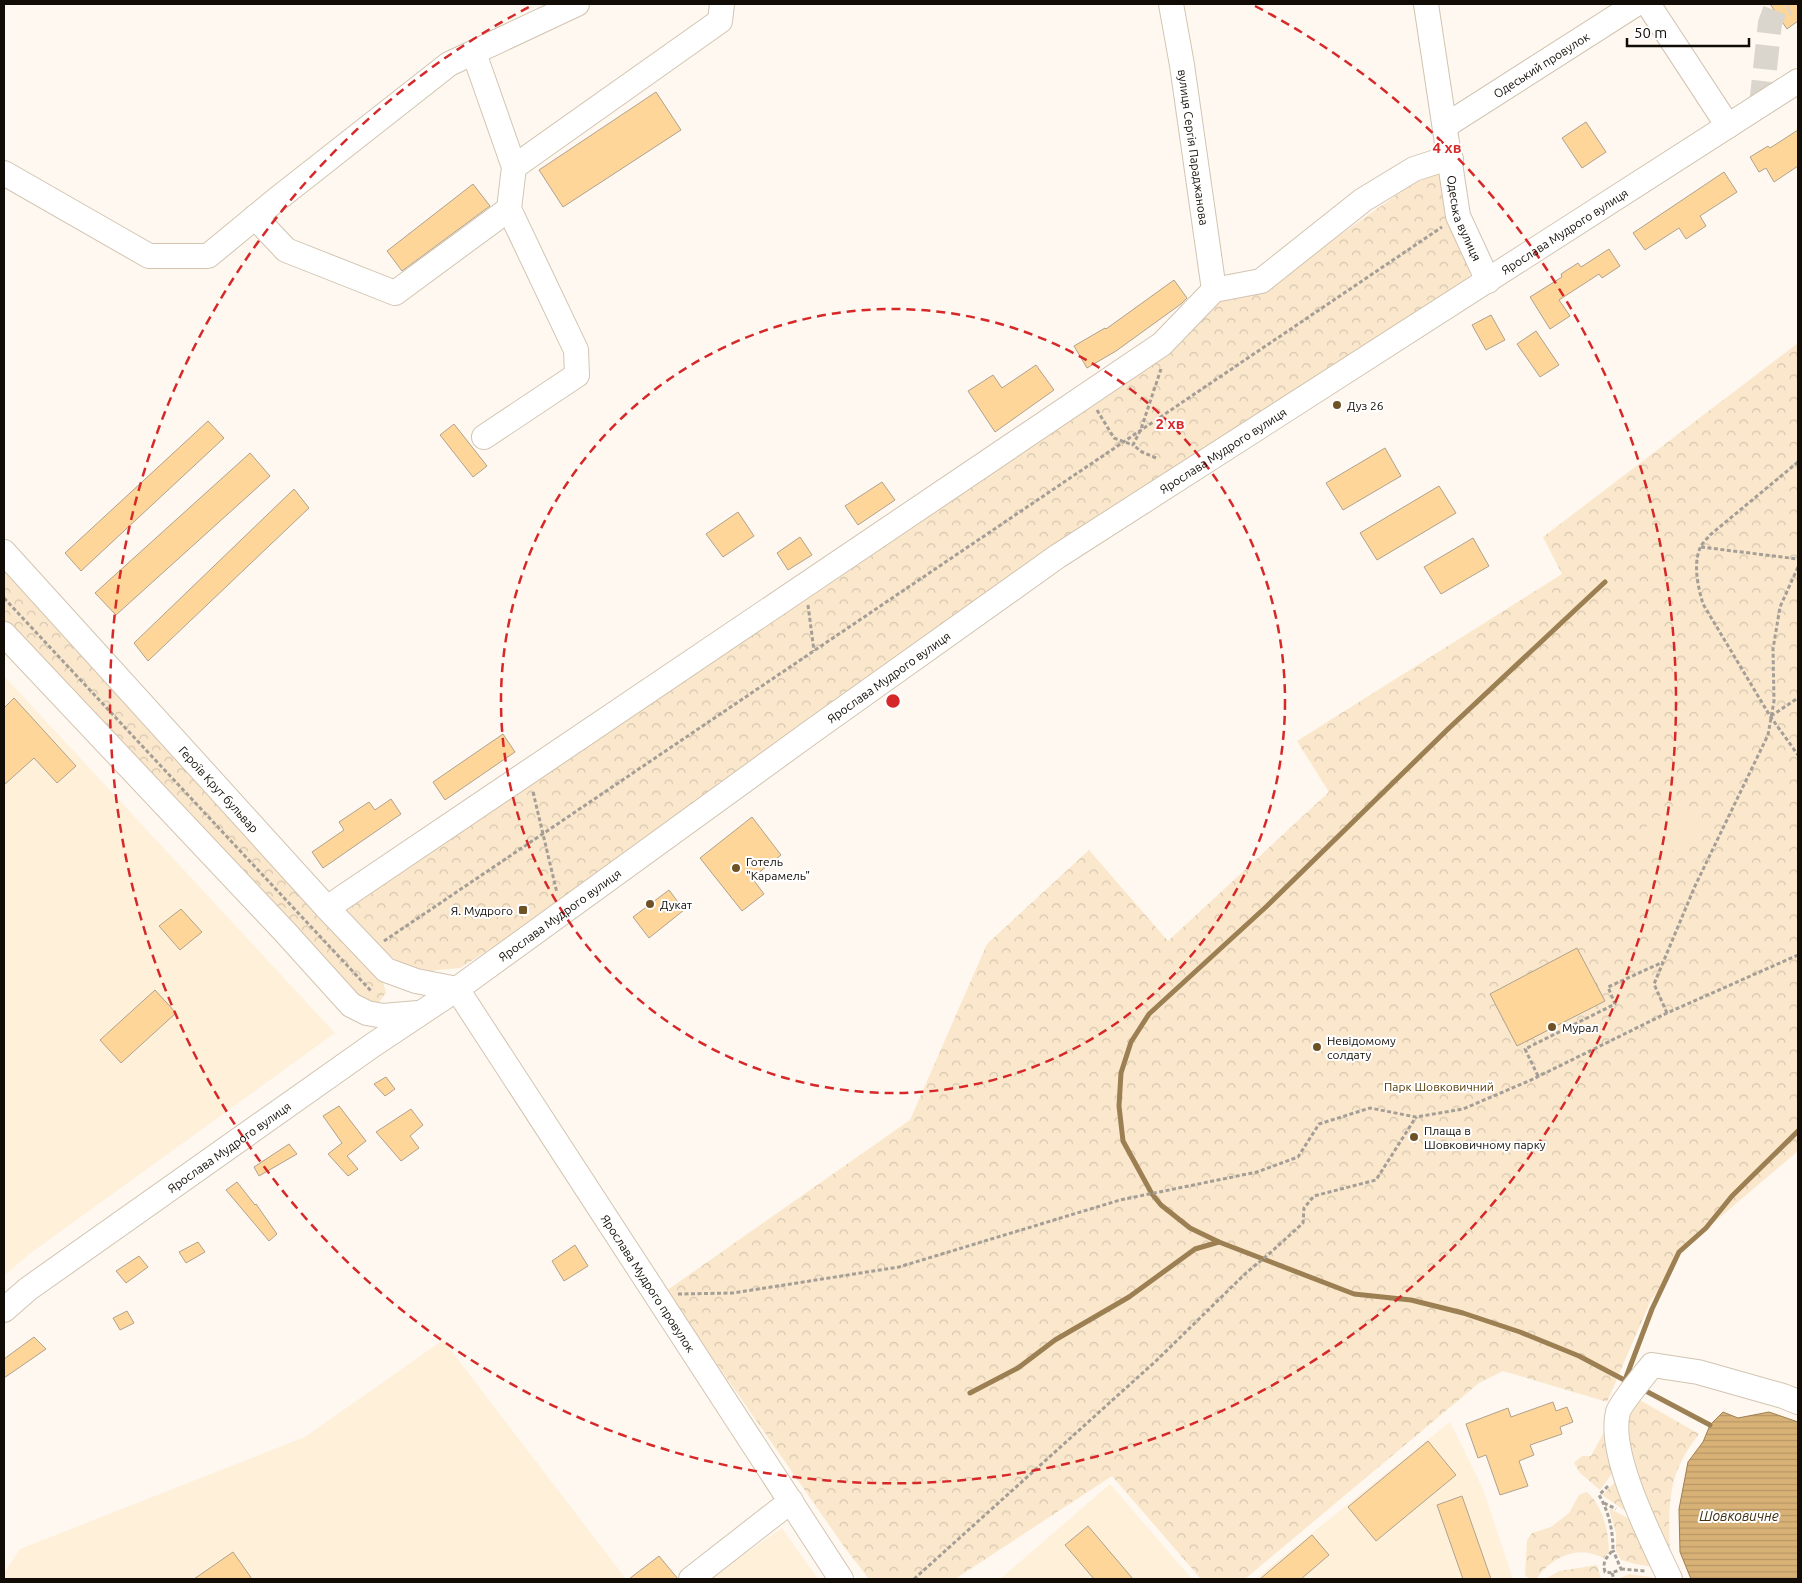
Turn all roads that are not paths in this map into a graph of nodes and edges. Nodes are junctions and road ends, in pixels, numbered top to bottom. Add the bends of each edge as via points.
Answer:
1 (578, 4) edge
2 (722, 4) edge
3 (1171, 4) edge
4 (1426, 4) edge
5 (1636, 4) edge
6 (1648, 4) edge
7 (474, 53) junction
8 (1798, 81) edge
9 (1446, 126) junction
10 (1728, 126) junction
11 (1450, 159) junction
12 (514, 167) junction
13 (4, 173) edge
14 (510, 209) junction
15 (255, 217) junction
16 (1488, 281) junction
17 (1214, 290) junction
18 (484, 437) dead end
19 (4, 552) edge
20 (4, 634) edge
21 (327, 908) junction
22 (457, 988) junction
23 (422, 1013) junction
24 (4, 1310) edge
25 (1798, 1402) edge
26 (790, 1501) junction
27 (692, 1579) edge
28 (841, 1579) edge
29 (1670, 1579) edge

1 - 7 street
2 - 12 street via 720,20
3 - 17 street, вулиця Сергія Параджанова
4 - 9 street, Одеська вулиця
5 - 9 street, Одеський провулок
6 - 10 street
7 - 12 street
7 - 15 street via 449,64
8 - 10 street, Ярослава Мудрого вулиця
9 - 11 street, Одеська вулиця
10 - 16 street, Ярослава Мудрого вулиця
11 - 16 street, Одеська вулиця via 1458,216
11 - 17 street via 1414,169 1363,200 1261,281
12 - 14 street
13 - 15 street via 148,256 208,256
14 - 15 street via 395,293 286,250
14 - 18 street via 576,350 577,376
16 - 22 street, Ярослава Мудрого вулиця via 1058,556
17 - 21 street via 1162,344
19 - 21 street, Героїв Крут бульвар
20 - 23 street via 351,1005 383,1016
21 - 22 street, Героїв Крут бульвар via 386,970 416,981
22 - 23 street, Ярослава Мудрого вулиця
22 - 26 street, Ярослава Мудрого провулок
23 - 24 street, Ярослава Мудрого вулиця via 332,1073
25 - 29 street via 1698,1372 1652,1365 1618,1411 1617,1438 1628,1485
26 - 27 street
26 - 28 street, Ярослава Мудрого провулок

